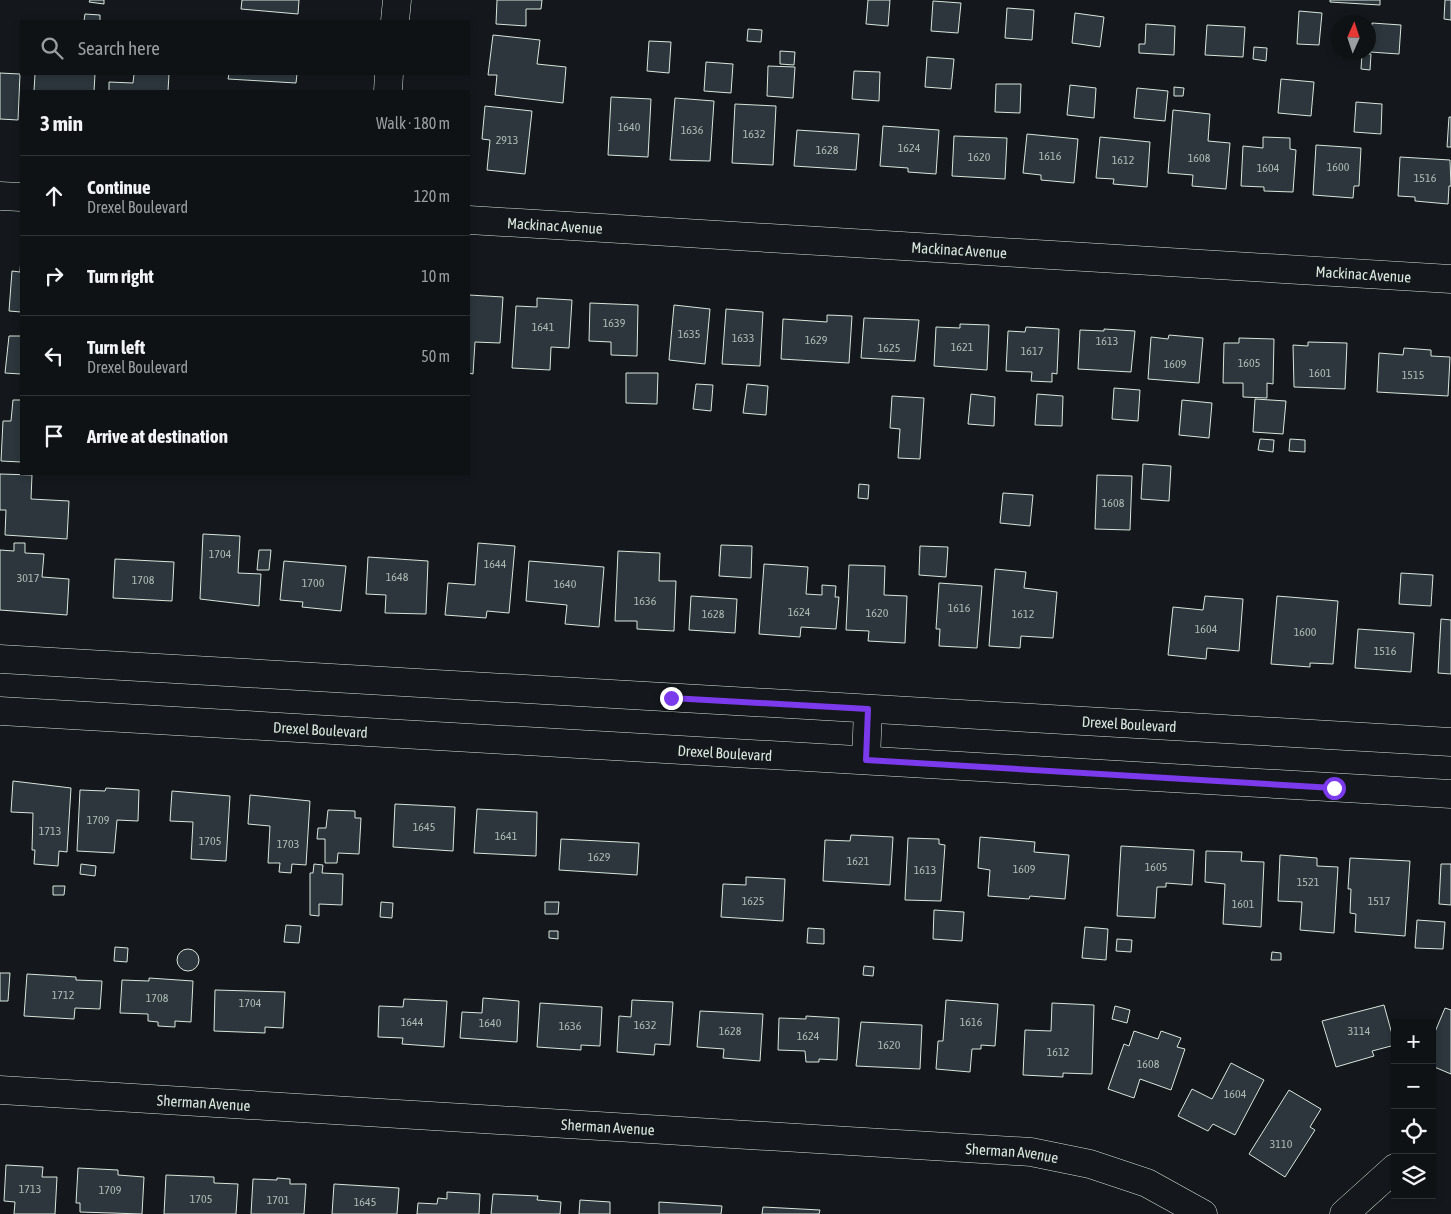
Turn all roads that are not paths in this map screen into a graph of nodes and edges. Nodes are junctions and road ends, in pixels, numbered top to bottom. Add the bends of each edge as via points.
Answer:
1 (397, 0) edge
2 (395, 20) edge
3 (389, 75) edge
4 (388, 90) edge
5 (0, 196) edge
6 (20, 197) edge
7 (470, 220) edge
8 (1451, 279) edge
9 (0, 660) edge
10 (868, 709) junction
11 (0, 711) edge
12 (1451, 742) edge
13 (866, 760) junction
14 (1451, 794) edge
15 (0, 1090) edge
16 (1391, 1172) edge
17 (1203, 1214) edge
18 (1344, 1214) edge

1 - 2 street
3 - 4 street
5 - 6 street
7 - 8 street, Mackinac Avenue
9 - 10 street, Drexel Boulevard
10 - 12 street, Drexel Boulevard
10 - 13 street
11 - 13 street, Drexel Boulevard
13 - 14 street, Drexel Boulevard
15 - 17 street, Sherman Avenue via 1031,1152 1090,1164 1148,1183
16 - 18 street

